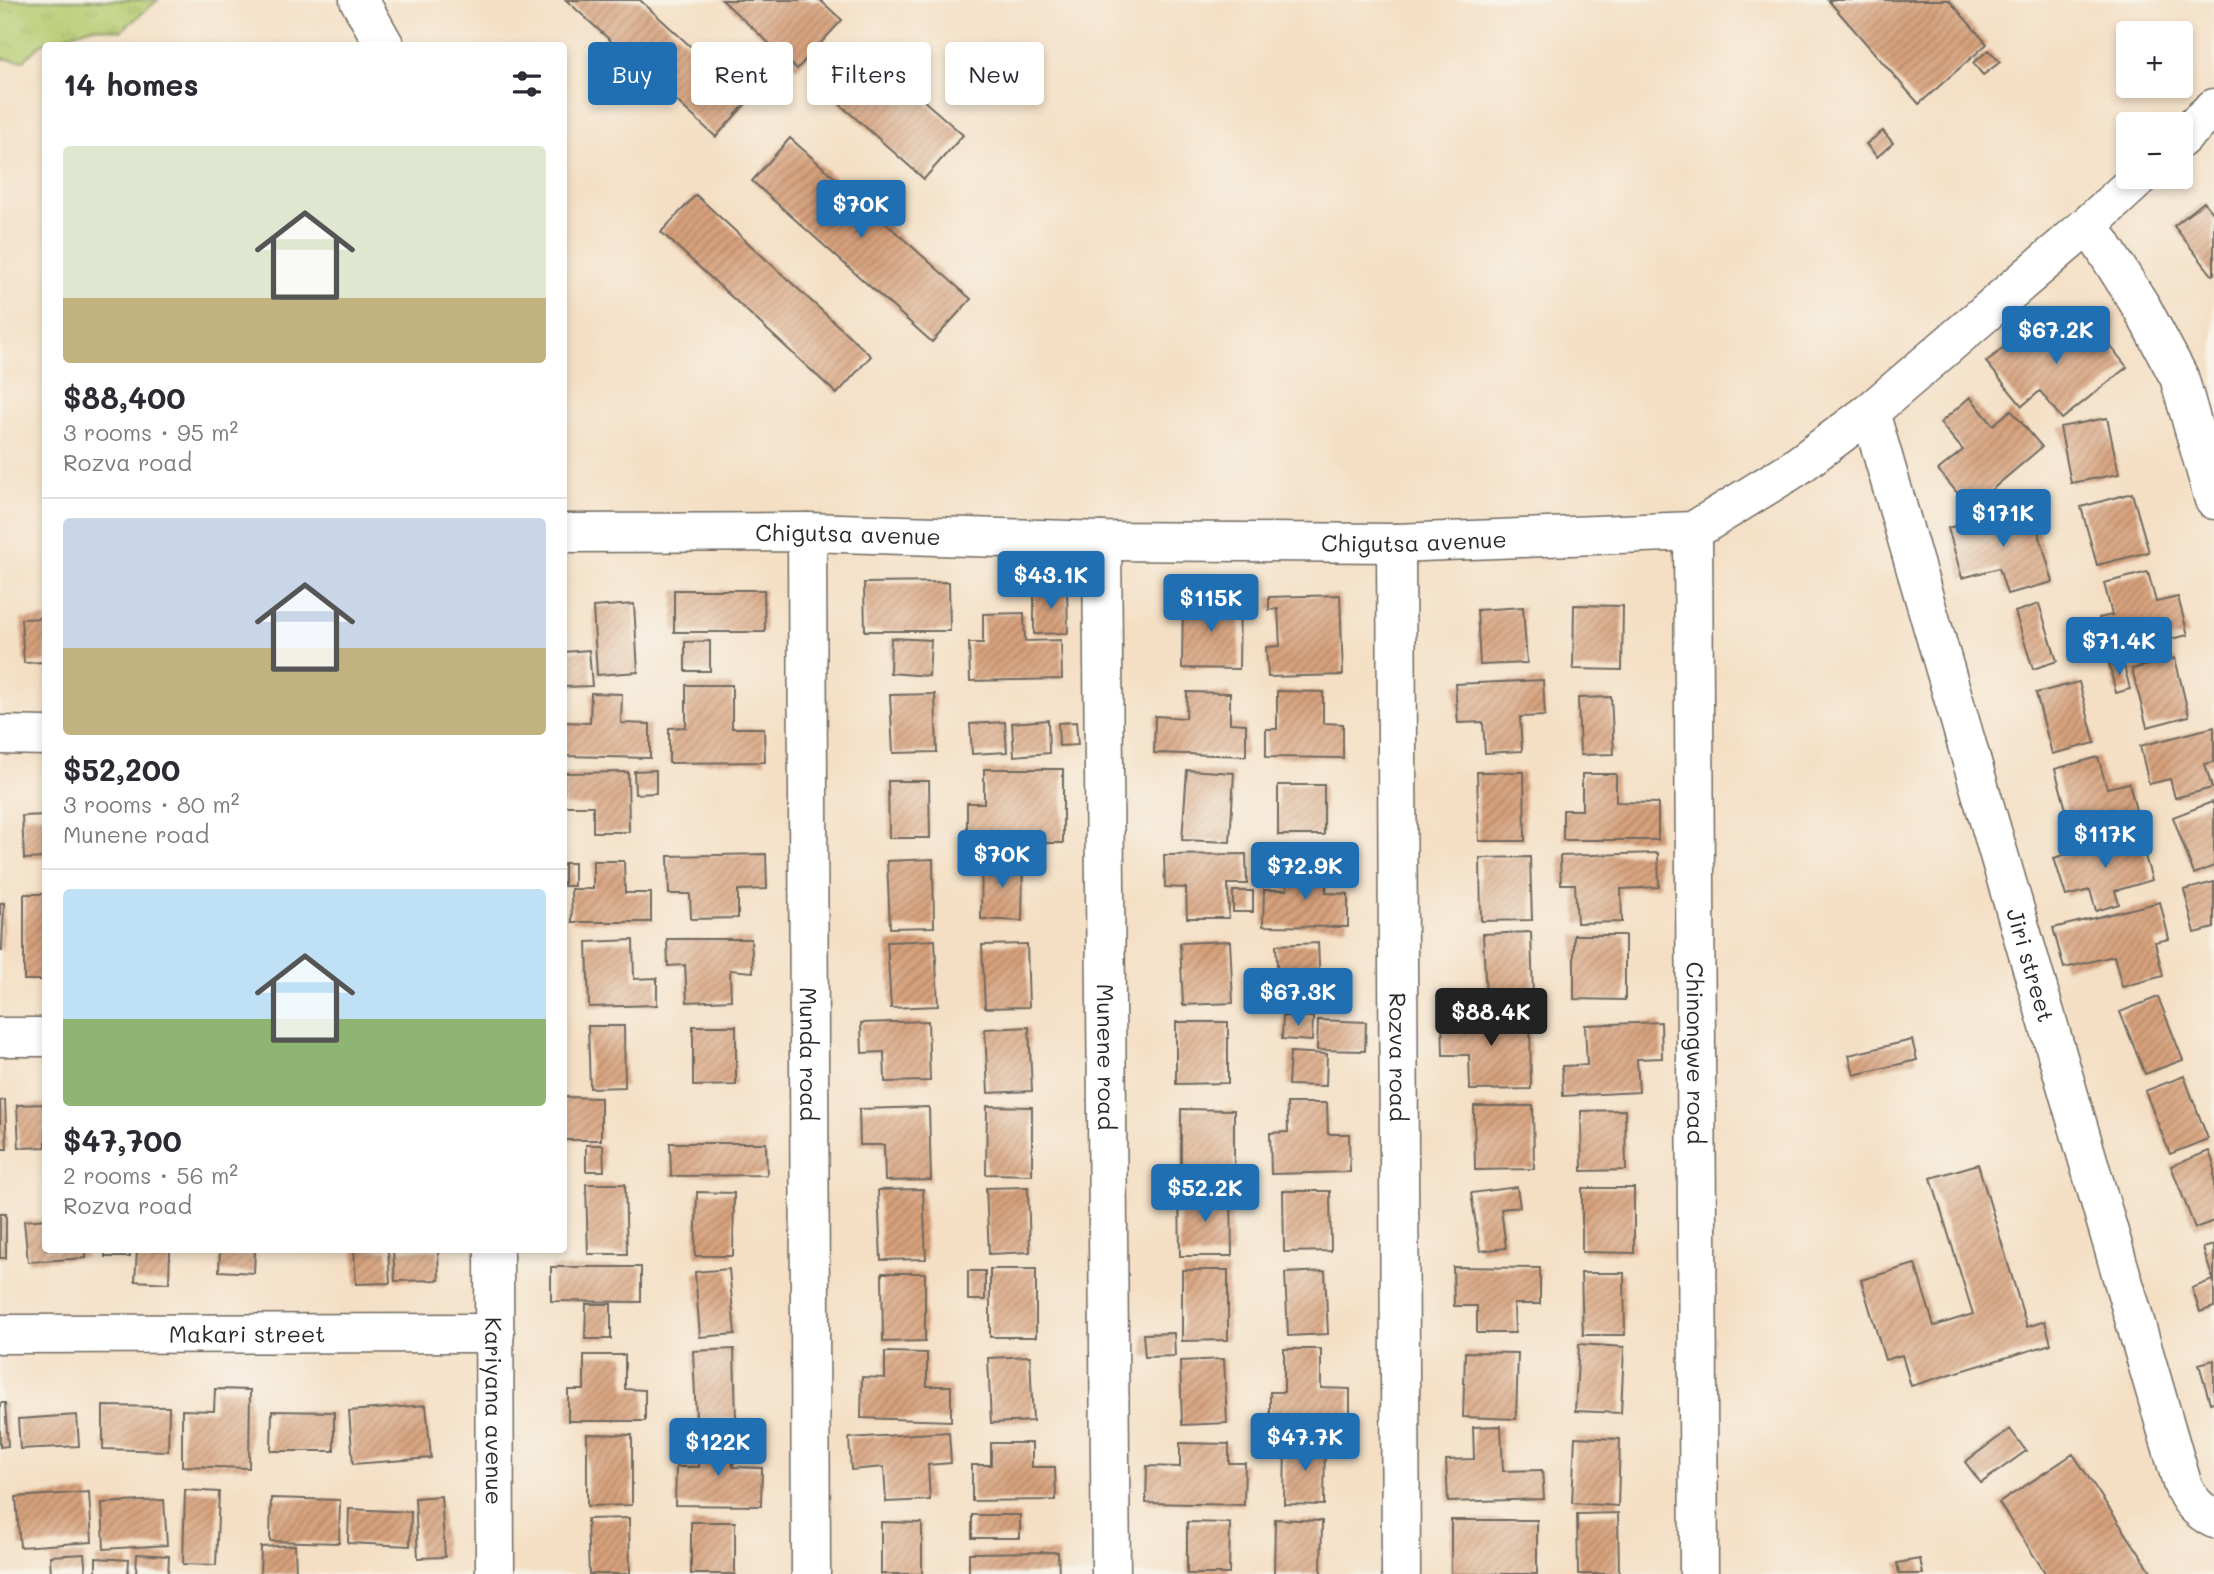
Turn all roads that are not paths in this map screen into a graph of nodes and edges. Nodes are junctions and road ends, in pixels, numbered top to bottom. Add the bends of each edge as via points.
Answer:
1 (359, 0) edge
2 (383, 42) edge
3 (2214, 108) edge
4 (2193, 127) edge
5 (2127, 189) edge
6 (2089, 224) junction
7 (1870, 412) junction
8 (2214, 500) edge
9 (1693, 531) junction
10 (807, 532) junction
11 (567, 533) edge
12 (1102, 541) junction
13 (1396, 542) junction
14 (0, 735) edge
15 (42, 736) edge
16 (0, 1037) edge
17 (42, 1037) edge
18 (494, 1253) edge
19 (495, 1333) junction
20 (0, 1334) edge
21 (2208, 1516) edge
22 (495, 1574) edge
23 (811, 1574) edge
24 (1111, 1574) edge
25 (1401, 1574) edge
26 (1699, 1574) edge

1 - 2 street
3 - 4 street
5 - 6 street, Chigutsa avenue
6 - 7 street, Chigutsa avenue
6 - 8 street via 2179,377
7 - 9 street, Chigutsa avenue via 1796,468
7 - 21 street, Jiri street via 2182,1483 2187,1498
9 - 13 street, Chigutsa avenue
9 - 26 street, Chinongwe road
10 - 11 street, Chigutsa avenue
10 - 12 street, Chigutsa avenue
10 - 23 street, Munda road
12 - 13 street, Chigutsa avenue
12 - 24 street, Munene road
13 - 25 street, Rozva road
14 - 15 street
16 - 17 street
18 - 19 street, Kariyana avenue
19 - 20 street, Makari street
19 - 22 street, Kariyana avenue

